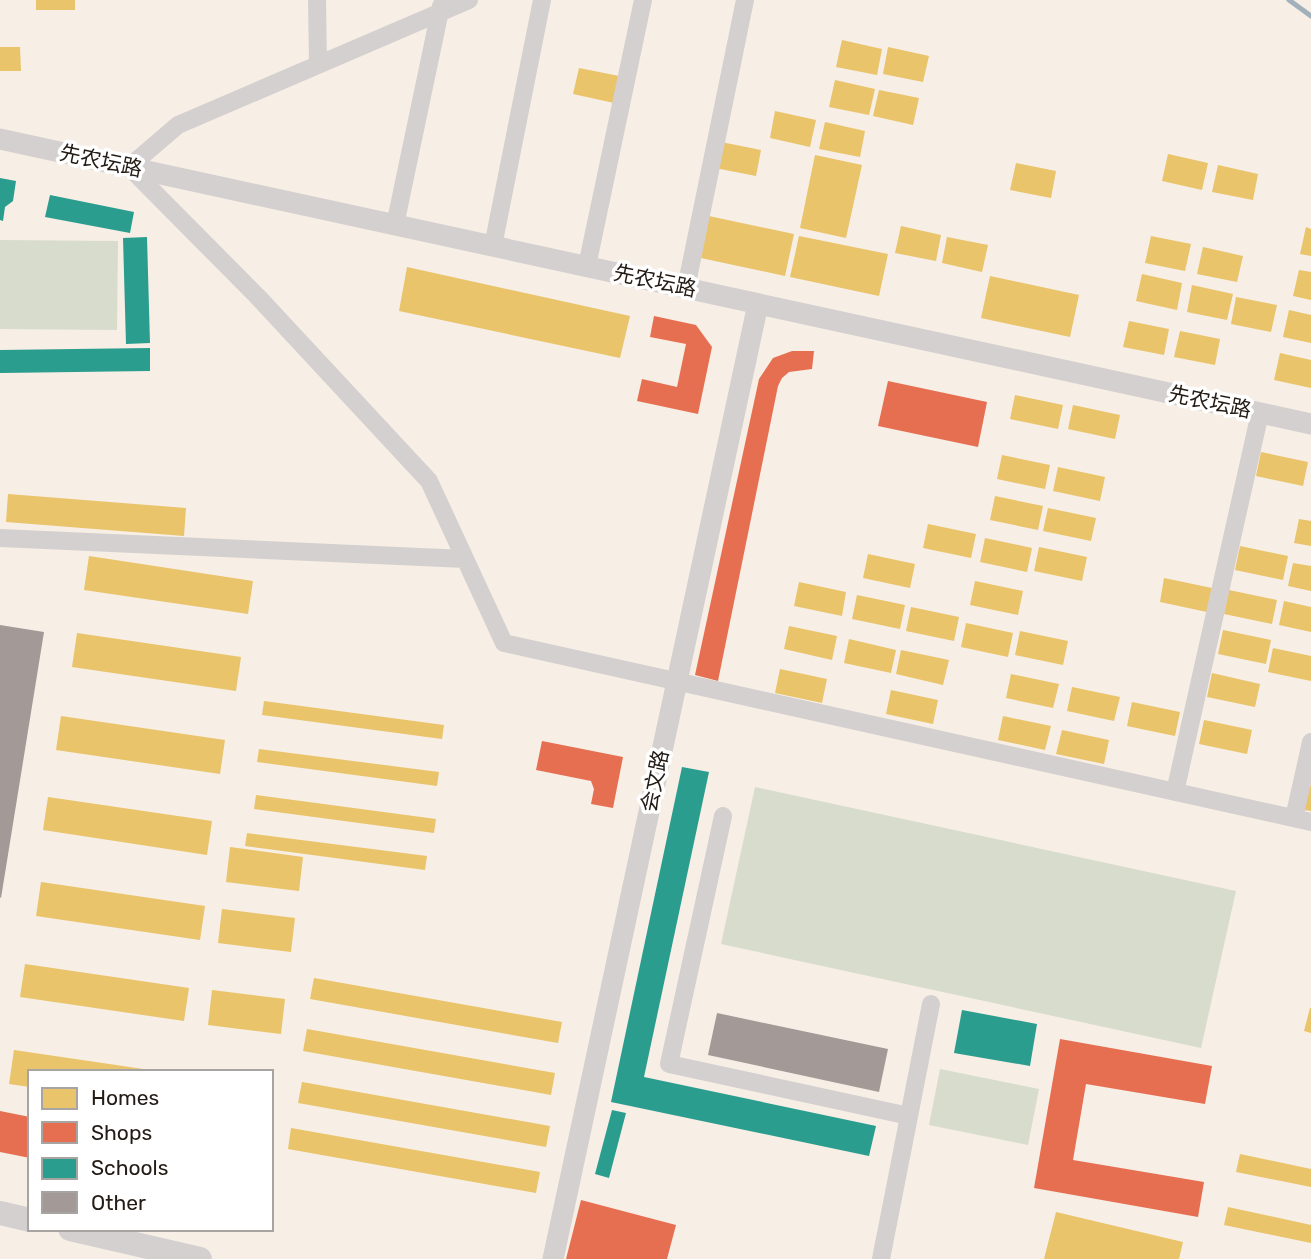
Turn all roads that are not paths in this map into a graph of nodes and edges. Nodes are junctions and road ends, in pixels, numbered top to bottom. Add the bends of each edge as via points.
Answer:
1 (317, 0) edge
2 (469, 0) edge
3 (541, 0) edge
4 (643, 0) edge
5 (746, 0) edge
6 (441, 6) edge
7 (318, 65) junction
8 (0, 139) edge
9 (129, 167) junction
10 (395, 225) junction
11 (493, 246) junction
12 (587, 266) junction
13 (686, 288) junction
14 (758, 304) junction
15 (1260, 413) junction
16 (1311, 424) edge
17 (0, 538) edge
18 (466, 559) junction
19 (677, 682) junction
20 (1311, 741) edge
21 (1175, 792) junction
22 (723, 816) dead end
23 (1303, 820) edge
24 (931, 1004) dead end
25 (909, 1116) junction
26 (0, 1213) edge
27 (28, 1220) edge
28 (79, 1231) edge
29 (200, 1259) edge
30 (552, 1259) edge
31 (881, 1259) edge

1 - 7 street
2 - 6 street
3 - 11 street
4 - 12 street
5 - 13 street
6 - 7 street
6 - 10 street
7 - 9 street via 177,125
8 - 9 street, 先农坛路
9 - 10 street, 先农坛路
9 - 18 street via 429,481
10 - 11 street, 先农坛路
11 - 12 street, 先农坛路
12 - 13 street, 先农坛路
13 - 14 street, 先农坛路
14 - 15 street, 先农坛路
14 - 19 street, 会文路
15 - 16 street, 先农坛路
15 - 21 street
17 - 18 street
18 - 19 street via 504,643
19 - 21 street
19 - 30 street, 会文路
20 - 23 street
21 - 23 street
22 - 25 street via 669,1064
24 - 25 street
25 - 31 street
26 - 27 main road
28 - 29 main road

